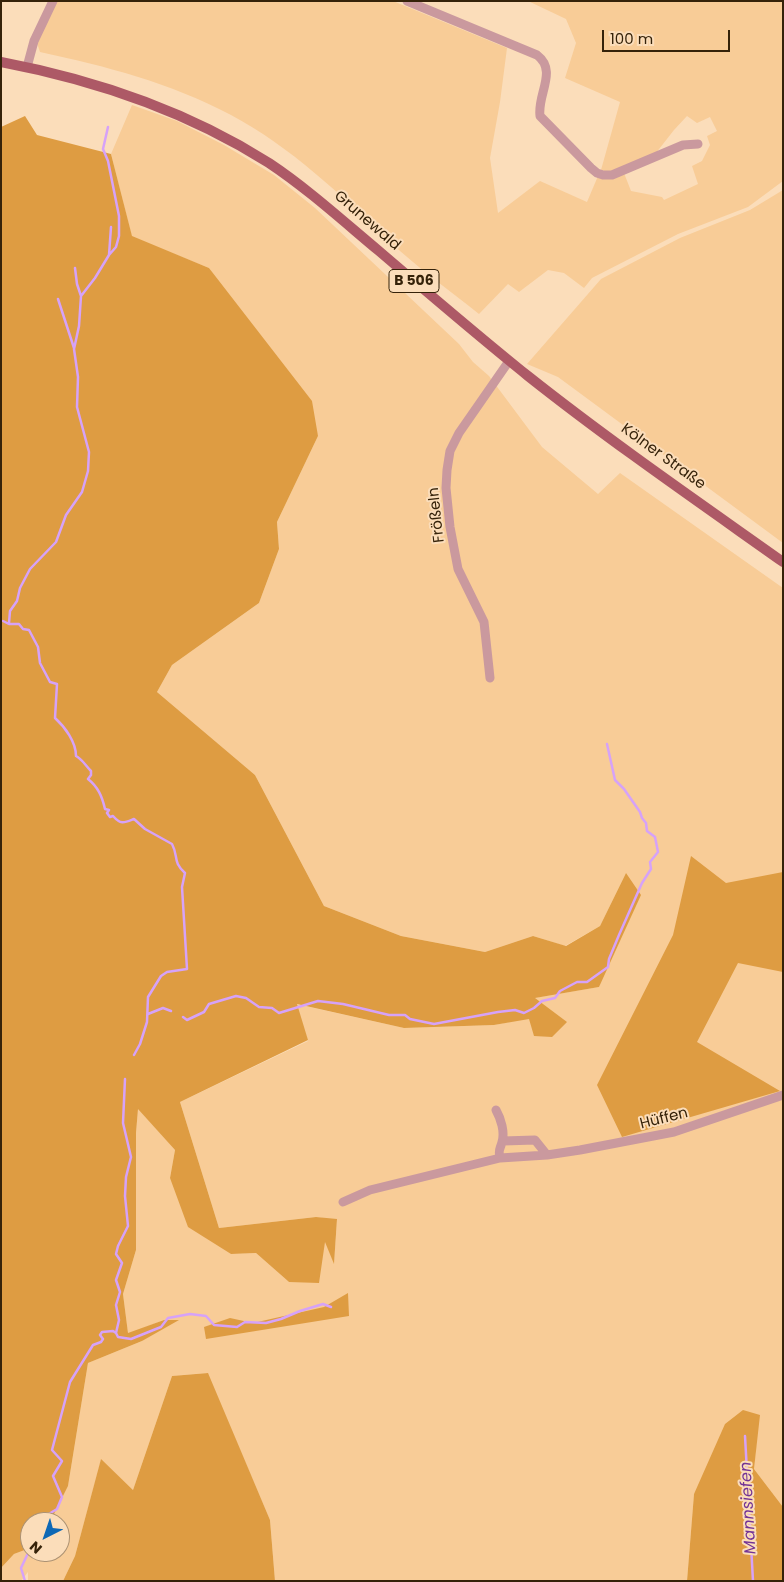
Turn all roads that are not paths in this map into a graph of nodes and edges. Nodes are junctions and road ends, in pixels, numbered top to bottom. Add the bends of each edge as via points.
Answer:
1 (53, 1) edge
2 (407, 1) edge
3 (1, 62) edge
4 (27, 67) junction
5 (698, 144) dead end
6 (509, 361) junction
7 (523, 372) joint
8 (783, 562) edge
9 (490, 678) dead end
10 (783, 1095) edge
11 (496, 1110) dead end
12 (503, 1141) junction
13 (548, 1155) junction
14 (500, 1158) junction
15 (343, 1202) dead end

1 - 4 street via 34,40
2 - 5 street via 543,59 547,72 538,106 540,116 597,173 612,175 683,145
3 - 4 main road, B 506
4 - 6 main road, Grunewald / B 506 via 135,97 233,141 271,164 310,192
6 - 7 main road, Grunewald / B 506
6 - 9 street, Frößeln via 459,433 450,451 447,470 450,527 458,569 484,622
7 - 8 main road, Kölner Straße / B 506
10 - 13 street, Hüffen via 674,1132
11 - 12 street via 501,1120
12 - 13 street via 535,1140
12 - 14 street via 498,1150
13 - 14 street, Hüffen
14 - 15 street, Hüffen via 370,1190

